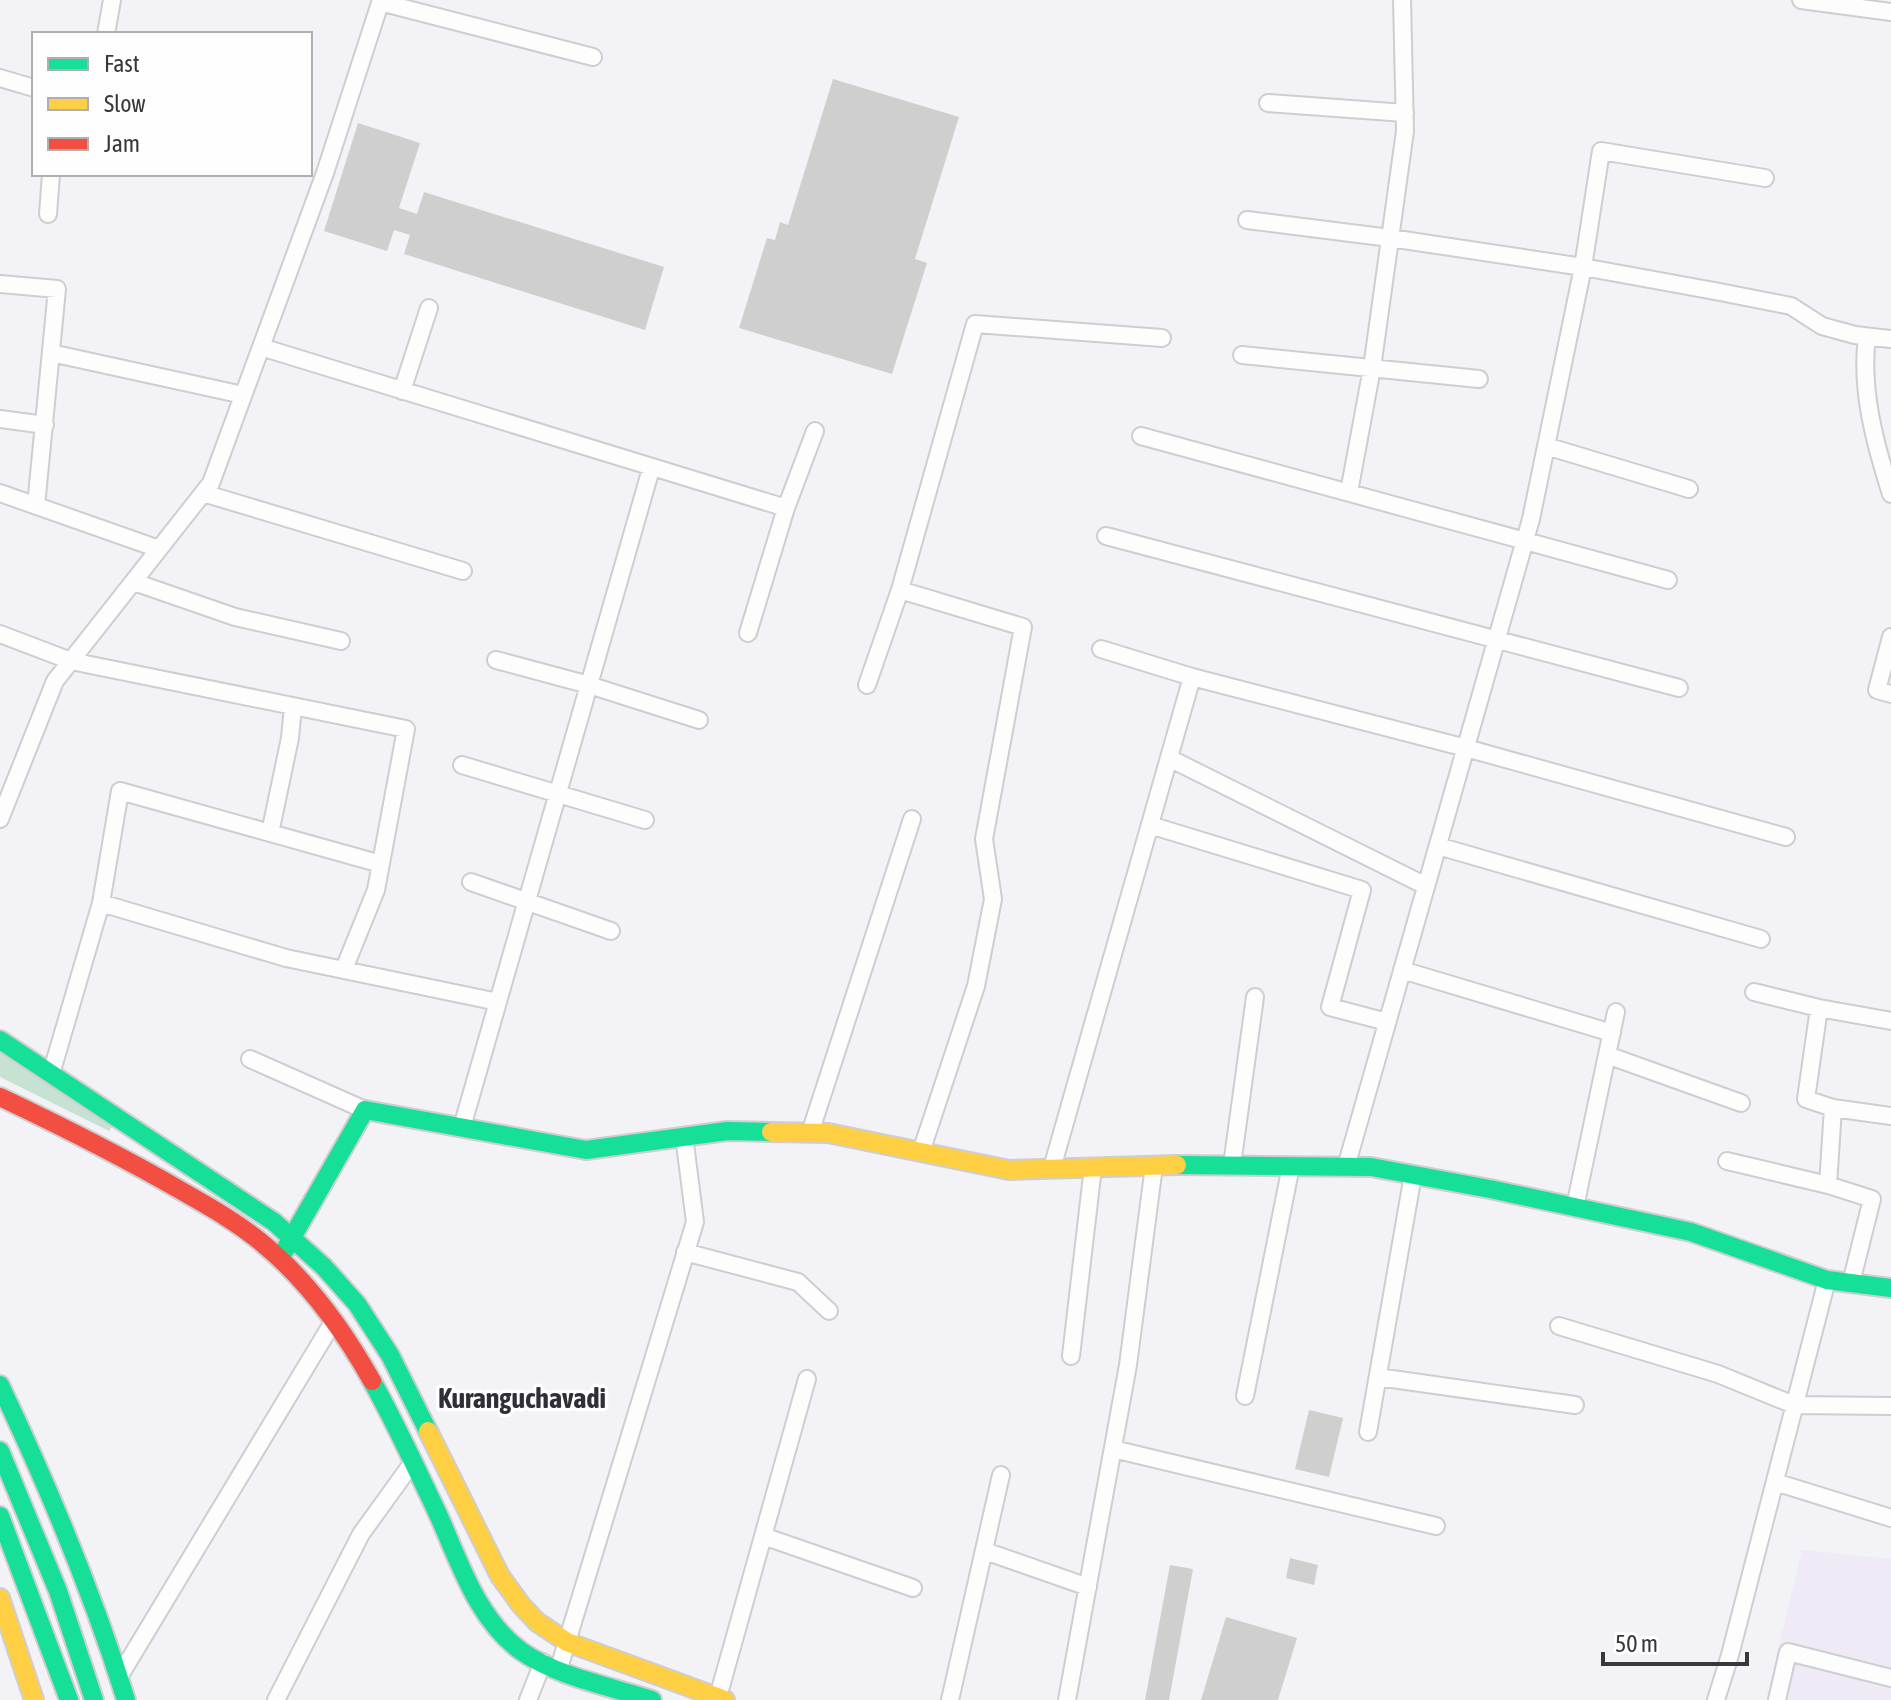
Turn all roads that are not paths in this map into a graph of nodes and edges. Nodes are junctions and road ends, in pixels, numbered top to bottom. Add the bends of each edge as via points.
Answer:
1 (112, 0) edge
2 (1402, 0) edge
3 (1801, 0) edge
4 (380, 1) edge
5 (1891, 12) edge
6 (106, 32) edge
7 (593, 57) dead end
8 (0, 78) edge
9 (32, 87) edge
10 (1268, 103) dead end
11 (1405, 113) junction
12 (317, 171) edge
13 (51, 176) edge
14 (1765, 178) dead end
15 (48, 214) dead end
16 (1247, 220) dead end
17 (1390, 238) junction
18 (1583, 267) junction
19 (0, 284) edge
20 (429, 308) dead end
21 (1867, 337) junction
22 (1162, 338) dead end
23 (1891, 339) edge
24 (261, 347) junction
25 (51, 353) junction
26 (1242, 355) dead end
27 (1372, 368) junction
28 (1479, 379) dead end
29 (402, 391) junction
30 (243, 395) junction
31 (0, 419) edge
32 (45, 425) junction
33 (815, 431) dead end
34 (1141, 436) dead end
35 (1546, 446) junction
36 (651, 469) junction
37 (1689, 489) dead end
38 (1349, 492) junction
39 (0, 493) edge
40 (203, 493) junction
41 (1891, 494) edge
42 (36, 506) junction
43 (786, 508) junction
44 (1106, 536) dead end
45 (1525, 540) junction
46 (159, 549) junction
47 (463, 571) dead end
48 (1668, 580) dead end
49 (134, 582) junction
50 (900, 590) junction
51 (748, 633) dead end
52 (0, 634) edge
53 (1891, 637) edge
54 (1496, 640) junction
55 (341, 641) dead end
56 (1101, 649) dead end
57 (496, 660) dead end
58 (71, 661) junction
59 (1192, 677) junction
60 (589, 685) junction
61 (867, 685) dead end
62 (1679, 688) dead end
63 (1891, 694) edge
64 (293, 706) junction
65 (699, 720) dead end
66 (1466, 748) junction
67 (1169, 758) junction
68 (462, 765) dead end
69 (558, 793) junction
70 (2, 808) edge
71 (912, 819) dead end
72 (645, 820) dead end
73 (1150, 825) junction
74 (270, 833) junction
75 (1786, 837) dead end
76 (1438, 846) junction
77 (381, 864) junction
78 (471, 882) dead end
79 (1426, 886) junction
80 (101, 903) junction
81 (527, 903) junction
82 (611, 931) dead end
83 (1761, 939) dead end
84 (344, 969) junction
85 (1402, 970) junction
86 (1754, 992) dead end
87 (1255, 997) dead end
88 (498, 1002) junction
89 (1819, 1008) junction
90 (1616, 1012) dead end
91 (1891, 1021) edge
92 (1387, 1022) junction
93 (1612, 1033) junction
94 (0, 1040) edge
95 (1607, 1055) junction
96 (250, 1059) dead end
97 (51, 1074) junction
98 (0, 1097) edge
99 (1741, 1103) dead end
100 (1833, 1108) junction
101 (365, 1110) junction
102 (1891, 1116) edge
103 (462, 1127) junction
104 (810, 1133) junction
105 (684, 1136) junction
106 (921, 1152) junction
107 (1727, 1161) dead end
108 (1232, 1165) junction
109 (1154, 1166) junction
110 (1291, 1166) junction
111 (1093, 1167) junction
112 (1346, 1167) junction
113 (1052, 1168) junction
114 (1413, 1175) junction
115 (1828, 1185) junction
116 (1575, 1207) junction
117 (291, 1237) junction
118 (685, 1252) junction
119 (280, 1260) junction
120 (1827, 1280) junction
121 (1851, 1283) junction
122 (1891, 1288) edge
123 (829, 1311) dead end
124 (333, 1322) junction
125 (1559, 1326) dead end
126 (1071, 1356) dead end
127 (1378, 1377) junction
128 (807, 1379) dead end
129 (0, 1385) edge
130 (1245, 1396) dead end
131 (1575, 1405) dead end
132 (1794, 1405) junction
133 (1891, 1406) edge
134 (1368, 1432) dead end
135 (1113, 1449) junction
136 (0, 1451) edge
137 (413, 1462) junction
138 (1001, 1475) dead end
139 (1775, 1482) junction
140 (0, 1516) edge
141 (1891, 1518) edge
142 (1436, 1526) dead end
143 (763, 1536) junction
144 (985, 1551) junction
145 (1088, 1587) junction
146 (913, 1588) dead end
147 (0, 1598) edge
148 (567, 1642) junction
149 (551, 1665) junction
150 (119, 1677) junction
151 (1891, 1678) edge
152 (722, 1698) edge
153 (34, 1700) edge
154 (69, 1700) edge
155 (94, 1700) edge
156 (126, 1700) edge
157 (276, 1700) edge
158 (528, 1700) edge
159 (652, 1700) edge
160 (950, 1700) edge
161 (1067, 1700) edge
162 (1716, 1700) edge
163 (1777, 1700) edge

1 - 6 street
2 - 11 street
3 - 5 street
4 - 7 street
4 - 12 street
8 - 9 street
10 - 11 street
11 - 17 street
12 - 24 street
13 - 15 street
14 - 18 street via 1601,151
16 - 17 street
17 - 18 street
17 - 27 street
18 - 21 street via 1791,306 1822,326
18 - 35 street
19 - 25 street via 57,289
20 - 29 street
21 - 23 street
21 - 41 street via 1863,366
22 - 50 street via 975,324
24 - 29 street
24 - 30 street
25 - 30 street
25 - 32 street
26 - 27 street
27 - 28 street
27 - 38 street
29 - 36 street
30 - 40 street
31 - 32 street
32 - 42 street
33 - 43 street
34 - 38 street
35 - 37 street
35 - 45 street
36 - 43 street
36 - 60 street
38 - 45 street
39 - 42 street
40 - 46 street
40 - 47 street
42 - 46 street
43 - 51 street
44 - 54 street
45 - 48 street
45 - 54 street
46 - 49 street
49 - 55 street via 235,617
49 - 58 street
50 - 61 street
50 - 106 street via 1023,627 984,839 993,899 976,986
52 - 58 street
53 - 63 street via 1877,690
54 - 62 street
54 - 66 street
56 - 59 street
57 - 60 street
58 - 64 street
58 - 70 street via 55,681
59 - 66 street
59 - 67 street
60 - 65 street
60 - 69 street
64 - 74 street
64 - 77 street via 406,729
66 - 75 street
66 - 76 street
67 - 73 street
67 - 79 street
68 - 69 street
69 - 72 street
69 - 81 street
71 - 104 street
73 - 92 street via 1362,890 1330,1007
73 - 113 street
74 - 77 street
74 - 80 street via 120,791
76 - 79 street
76 - 83 street
77 - 84 street
78 - 81 street
79 - 85 street
80 - 84 street via 286,958
80 - 97 street
81 - 82 street
81 - 88 street
84 - 88 street
85 - 92 street
85 - 93 street
86 - 89 street
87 - 108 street
88 - 103 street
89 - 91 street
89 - 100 street via 1806,1099
90 - 93 street
92 - 112 street
93 - 95 street
94 - 97 main road
95 - 99 street
95 - 116 street
96 - 101 street
97 - 117 main road
98 - 119 main road via 172,1185 246,1231
100 - 102 street
100 - 115 street
101 - 103 main road
101 - 117 main road
103 - 105 main road via 586,1150
104 - 105 main road
104 - 106 main road
105 - 118 street via 695,1222
106 - 113 main road via 1009,1170
107 - 115 street
108 - 109 main road
108 - 110 main road
109 - 111 main road
109 - 135 street
110 - 112 main road
110 - 130 street
111 - 113 main road
111 - 126 street
112 - 114 main road
114 - 116 main road
114 - 127 street
115 - 121 street via 1872,1199
116 - 120 main road via 1691,1232
117 - 119 main road
117 - 148 main road via 357,1304 390,1355 514,1598 531,1618
118 - 123 street via 798,1282
118 - 148 street
119 - 124 main road
120 - 121 main road
120 - 132 street
121 - 122 main road
124 - 137 main road via 379,1392
124 - 150 street
125 - 132 street via 1718,1374
127 - 131 street
127 - 134 street
128 - 143 street
129 - 150 main road via 49,1488
132 - 133 street
132 - 139 street
135 - 142 street
135 - 145 street
136 - 155 main road via 58,1591
137 - 149 main road via 485,1611 522,1651
137 - 157 street via 361,1534
138 - 144 street
139 - 141 street
139 - 162 street
140 - 154 main road
143 - 146 street
143 - 152 street
144 - 145 street
144 - 160 street
145 - 161 street
147 - 153 main road
148 - 149 street
148 - 152 main road
149 - 158 street
149 - 159 main road
150 - 156 main road
151 - 163 street via 1788,1652

